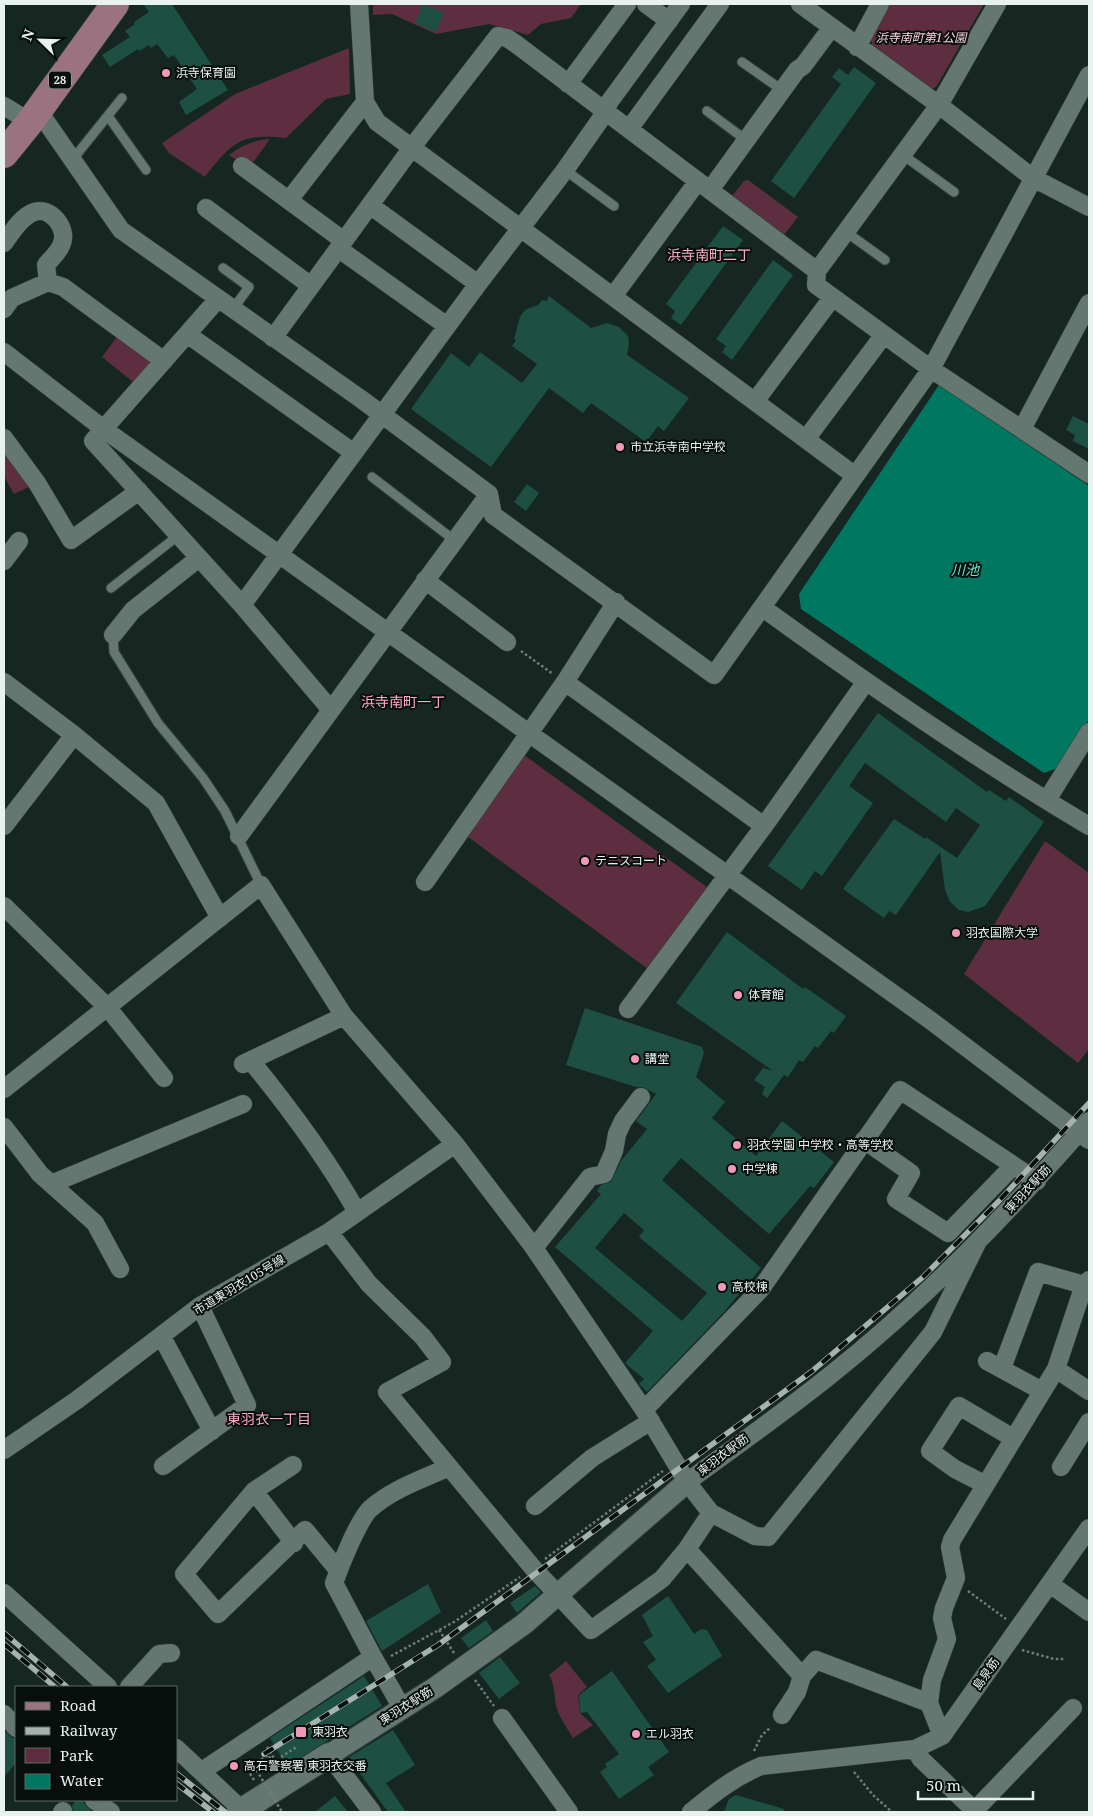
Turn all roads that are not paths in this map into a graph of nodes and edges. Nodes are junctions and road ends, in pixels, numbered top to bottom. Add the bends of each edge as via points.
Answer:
1 (114, 4) edge
2 (359, 4) edge
3 (627, 4) edge
4 (646, 4) edge
5 (681, 4) edge
6 (720, 4) edge
7 (800, 4) edge
8 (880, 4) edge
9 (998, 4) edge
10 (669, 21) junction
11 (832, 27) junction
12 (857, 47) junction
13 (742, 62) dead end
14 (1089, 75) edge
15 (568, 84) junction
16 (782, 90) junction
17 (122, 98) dead end
18 (365, 102) junction
19 (939, 105) junction
20 (4, 106) edge
21 (605, 111) junction
22 (707, 111) dead end
23 (34, 116) junction
24 (108, 116) junction
25 (629, 129) junction
26 (746, 140) junction
27 (413, 148) junction
28 (4, 154) edge
29 (903, 155) junction
30 (73, 159) junction
31 (242, 166) dead end
32 (146, 170) dead end
33 (564, 170) junction
34 (1033, 178) junction
35 (704, 185) junction
36 (954, 192) dead end
37 (289, 200) junction
38 (371, 206) junction
39 (614, 206) dead end
40 (1089, 207) edge
41 (206, 208) dead end
42 (521, 227) junction
43 (846, 232) junction
44 (4, 243) edge
45 (342, 245) junction
46 (885, 260) dead end
47 (223, 268) dead end
48 (817, 271) junction
49 (48, 282) junction
50 (478, 284) junction
51 (311, 286) junction
52 (614, 295) junction
53 (832, 298) junction
54 (218, 299) junction
55 (1089, 303) edge
56 (4, 309) edge
57 (233, 309) junction
58 (447, 326) junction
59 (187, 334) junction
60 (883, 336) junction
61 (273, 338) junction
62 (4, 352) edge
63 (164, 361) junction
64 (931, 369) junction
65 (756, 400) junction
66 (381, 416) junction
67 (1022, 429) junction
68 (105, 430) junction
69 (4, 438) edge
70 (806, 439) junction
71 (354, 453) junction
72 (1089, 474) edge
73 (854, 475) junction
74 (372, 478) dead end
75 (139, 491) junction
76 (489, 494) junction
77 (179, 535) junction
78 (454, 540) junction
79 (19, 541) dead end
80 (281, 553) junction
81 (199, 558) junction
82 (4, 561) edge
83 (425, 580) junction
84 (111, 588) dead end
85 (616, 602) junction
86 (242, 605) junction
87 (763, 608) junction
88 (388, 630) junction
89 (113, 635) joint
90 (507, 642) road end
91 (4, 682) edge
92 (565, 682) junction
93 (865, 683) junction
94 (331, 710) junction
95 (1089, 732) edge
96 (529, 733) junction
97 (74, 735) junction
98 (1047, 800) junction
99 (4, 826) edge
100 (764, 826) junction
101 (1089, 826) edge
102 (239, 836) junction
103 (727, 876) junction
104 (425, 882) dead end
105 (261, 885) junction
106 (4, 906) edge
107 (220, 918) junction
108 (108, 1008) junction
109 (628, 1009) dead end
110 (344, 1016) junction
111 (164, 1078) dead end
112 (4, 1089) edge
113 (641, 1097) dead end
114 (243, 1104) dead end
115 (4, 1127) edge
116 (1086, 1131) edge
117 (864, 1140) junction
118 (455, 1144) junction
119 (1013, 1166) junction
120 (1037, 1181) junction
121 (51, 1184) junction
122 (357, 1212) junction
123 (329, 1232) junction
124 (978, 1241) junction
125 (534, 1248) junction
126 (120, 1269) dead end
127 (1087, 1283) edge
128 (200, 1306) junction
129 (162, 1337) junction
130 (1056, 1369) junction
131 (1042, 1391) junction
132 (1089, 1391) edge
133 (648, 1415) junction
134 (1089, 1422) edge
135 (212, 1431) junction
136 (1013, 1438) junction
137 (4, 1450) edge
138 (293, 1465) dead end
139 (163, 1466) dead end
140 (449, 1467) junction
141 (1061, 1467) dead end
142 (687, 1482) junction
143 (984, 1484) junction
144 (254, 1491) junction
145 (535, 1506) dead end
146 (711, 1513) junction
147 (1089, 1528) edge
148 (294, 1543) junction
149 (687, 1549) junction
150 (338, 1570) junction
151 (1050, 1584) junction
152 (4, 1594) edge
153 (559, 1595) junction
154 (1089, 1612) edge
155 (171, 1653) dead end
156 (373, 1657) junction
157 (802, 1676) junction
158 (107, 1686) edge
159 (130, 1686) edge
160 (930, 1703) junction
161 (402, 1708) junction
162 (1073, 1708) dead end
163 (4, 1714) edge
164 (782, 1715) road end
165 (502, 1718) road end
166 (15, 1727) edge
167 (942, 1736) junction
168 (915, 1749) junction
169 (178, 1750) edge
170 (329, 1755) junction
171 (202, 1771) junction
172 (95, 1801) edge
173 (240, 1811) edge
174 (976, 1811) edge
175 (111, 1812) edge
176 (372, 1812) edge
177 (569, 1812) edge
178 (692, 1812) edge

1 - 23 main road, 28
2 - 18 street
3 - 15 street
4 - 10 street
5 - 10 street
6 - 25 street
7 - 11 street
8 - 12 street
9 - 19 street
10 - 21 street
11 - 12 street
11 - 16 street
12 - 19 street
13 - 16 lane
14 - 34 street
15 - 21 street
15 - 27 street via 507,38 498,36
16 - 26 street
17 - 24 lane
18 - 27 street via 377,122
18 - 37 street
19 - 29 street
19 - 34 street
20 - 23 street
21 - 25 street
21 - 33 street
22 - 26 lane
23 - 28 main road, 28
23 - 30 street
24 - 30 lane
24 - 32 lane
25 - 35 street
26 - 35 street
27 - 38 street
27 - 42 street
29 - 36 lane
29 - 43 street
30 - 54 street via 121,230
31 - 37 street
33 - 39 lane
33 - 42 street
34 - 40 street
34 - 64 street
35 - 48 street
35 - 52 street
37 - 45 street
38 - 45 street
38 - 50 street
41 - 51 street
42 - 50 street
42 - 52 street
43 - 46 lane
43 - 48 street
44 - 49 street via 25,217 36,211 48,213 58,221 64,233 62,245 46,265
45 - 51 street
45 - 58 street
47 - 57 lane via 249,287
48 - 53 street via 816,285
49 - 56 street via 12,298
49 - 63 street via 62,287
50 - 58 street
51 - 61 street
52 - 65 street
53 - 60 street
53 - 65 street
54 - 57 street
54 - 59 street
55 - 67 street
57 - 61 street
58 - 66 street
59 - 63 street
59 - 71 street
60 - 64 street
60 - 70 street
61 - 66 street
62 - 68 street
63 - 68 street
64 - 67 street
64 - 73 street
65 - 70 street
66 - 71 street
66 - 76 street
67 - 72 street
68 - 75 street via 93,441
68 - 80 street
69 - 75 street via 37,483 71,540
70 - 73 street
71 - 80 street
73 - 87 street
74 - 78 lane
75 - 77 street
76 - 78 street
76 - 85 street via 494,515
77 - 81 street
77 - 84 lane
78 - 83 street
79 - 82 street
80 - 86 street
80 - 88 street
81 - 86 street
81 - 89 street via 133,610
83 - 88 street
83 - 90 street
85 - 87 street via 714,674
85 - 92 street
86 - 94 street
87 - 93 street
88 - 94 street
88 - 96 street
89 - 102 lane via 114,652 158,723 203,778
91 - 97 street
92 - 96 street
92 - 100 street
93 - 98 street
93 - 100 street
94 - 102 street
95 - 98 street
96 - 103 street
96 - 104 street
97 - 99 street
97 - 107 street via 156,803
98 - 101 street
100 - 103 street
102 - 105 lane
103 - 109 street
103 - 116 street
105 - 107 street
105 - 110 street
106 - 108 street
107 - 108 street
108 - 111 street
108 - 112 street
110 - 118 street
110 - 122 street via 247,1062 296,1116 330,1164
113 - 125 street via 623,1121 604,1174 590,1177
114 - 121 street
115 - 121 street
116 - 120 street, 東羽衣駅筋
117 - 119 street via 900,1090
117 - 119 street via 911,1173 896,1199 948,1233
117 - 133 street via 760,1290
118 - 122 street, 市道東羽衣105号線
118 - 125 street
119 - 120 street
120 - 124 street, 東羽衣駅筋
121 - 126 street via 95,1223
122 - 123 street, 市道東羽衣105号線
123 - 128 street, 市道東羽衣105号線
123 - 140 street via 369,1284 423,1337 442,1362 387,1392
124 - 142 street, 東羽衣駅筋 via 945,1275 834,1373
124 - 146 street via 933,1332 768,1537 755,1536
125 - 133 street
127 - 130 street
127 - 131 street via 1038,1272 994,1365
128 - 129 street, 市道東羽衣105号線
128 - 135 street via 248,1405
129 - 135 street
129 - 137 street, 市道東羽衣105号線
130 - 131 street
130 - 132 street
131 - 136 street
133 - 142 street
133 - 145 street
134 - 141 street
135 - 139 street
136 - 143 street
136 - 143 street via 959,1406 930,1451
138 - 144 street
140 - 150 street via 398,1490 369,1510
140 - 153 street
142 - 146 street
142 - 153 street, 東羽衣駅筋 via 580,1573
143 - 160 street via 950,1547 956,1578 944,1608 942,1618 947,1639 932,1680
144 - 148 street
144 - 148 street via 184,1574 218,1614
146 - 149 street
147 - 151 street, 島泉筋
148 - 150 street via 305,1530
149 - 153 street via 662,1579 591,1630
149 - 157 street
150 - 156 street via 334,1582
151 - 154 street
151 - 167 street, 島泉筋
152 - 158 street
153 - 161 street, 東羽衣駅筋 via 524,1624 462,1663
155 - 159 street via 159,1654
156 - 161 street
156 - 171 street
157 - 160 street via 816,1660
157 - 164 street via 797,1692
160 - 167 street
161 - 170 street, 東羽衣駅筋
162 - 174 street
163 - 166 street
165 - 177 street
167 - 168 street, 島泉筋
168 - 174 street via 921,1759
168 - 178 street, 島泉筋 via 761,1766 715,1792
169 - 171 street
170 - 173 main road
170 - 176 street
171 - 173 street
172 - 175 street

